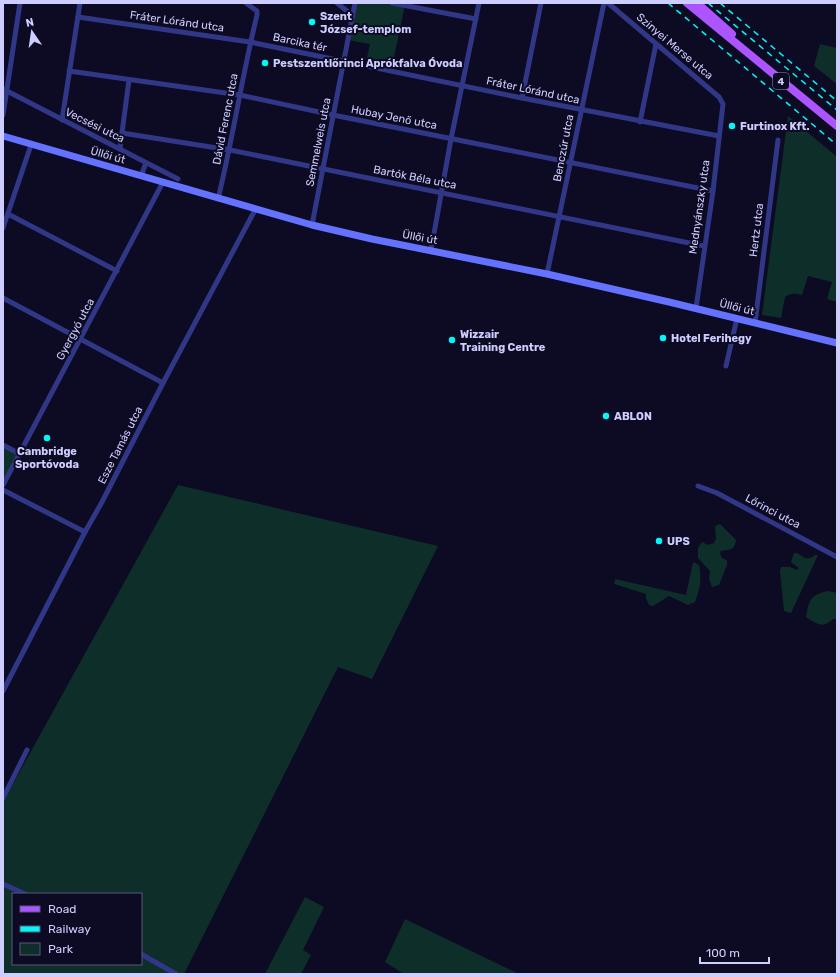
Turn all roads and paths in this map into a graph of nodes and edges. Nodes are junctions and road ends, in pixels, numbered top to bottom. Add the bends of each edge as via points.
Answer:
1 (20, 3) edge
2 (80, 3) edge
3 (246, 3) edge
4 (337, 3) edge
5 (355, 3) edge
6 (392, 3) edge
7 (480, 3) edge
8 (541, 3) edge
9 (604, 3) edge
10 (608, 3) edge
11 (687, 3) edge
12 (697, 3) edge
13 (418, 5) edge
14 (352, 15) junction
15 (78, 17) junction
16 (476, 19) junction
17 (250, 42) junction
18 (656, 44) junction
19 (343, 62) junction
20 (70, 71) junction
21 (129, 80) junction
22 (463, 85) junction
23 (5, 90) edge
24 (240, 96) junction
25 (522, 98) junction
26 (723, 108) joint
27 (581, 110) junction
28 (3, 115) edge
29 (333, 115) junction
30 (837, 119) edge
31 (62, 120) junction
32 (640, 122) junction
33 (837, 126) edge
34 (122, 133) junction
35 (3, 136) edge
36 (719, 136) junction
37 (452, 139) junction
38 (778, 140) dead end
39 (31, 144) junction
40 (120, 148) junction
41 (230, 150) junction
42 (146, 163) junction
43 (570, 163) junction
44 (323, 168) junction
45 (141, 176) junction
46 (178, 179) dead end
47 (163, 182) junction
48 (712, 191) junction
49 (442, 192) junction
50 (218, 199) junction
51 (255, 210) junction
52 (8, 214) junction
53 (560, 217) junction
54 (312, 226) junction
55 (3, 228) edge
56 (704, 246) junction
57 (431, 250) junction
58 (117, 271) junction
59 (547, 274) junction
60 (3, 298) edge
61 (696, 308) junction
62 (737, 318) junction
63 (755, 323) junction
64 (81, 340) junction
65 (837, 343) edge
66 (726, 366) dead end
67 (163, 383) junction
68 (3, 445) edge
69 (20, 454) junction
70 (3, 485) edge
71 (698, 486) dead end
72 (3, 490) edge
73 (85, 532) junction
74 (837, 557) edge
75 (4, 687) edge
76 (27, 750) dead end
77 (3, 798) edge
78 (3, 884) edge
79 (23, 893) edge
80 (142, 955) edge
81 (176, 974) edge

1 - 23 street
2 - 15 street
3 - 17 street via 258,12
4 - 14 street
5 - 14 street
6 - 13 street
7 - 16 street
8 - 25 street
9 - 27 street, Benczúr utca
10 - 18 street, Szinyei Merse utca
11 - 33 main road, 4
12 - 30 main road, 4
13 - 16 street
14 - 19 street
15 - 17 street, Fráter Lóránd utca
15 - 20 street
16 - 22 street
17 - 19 street, Barcika tér
17 - 24 street, Dávid Ferenc utca
18 - 26 street, Szinyei Merse utca via 719,97
18 - 32 street
19 - 22 street, Fráter Lóránd utca
19 - 29 street, Semmelweis utca
20 - 21 street, Hubay Jenő utca
20 - 31 street
21 - 24 street, Hubay Jenő utca
21 - 34 street
22 - 25 street, Fráter Lóránd utca
22 - 37 street
23 - 28 street
23 - 31 street, Vecsési utca
24 - 29 street, Hubay Jenő utca
24 - 41 street, Dávid Ferenc utca
25 - 27 street, Fráter Lóránd utca
26 - 36 street, Mednyánszky utca
27 - 32 street, Fráter Lóránd utca
27 - 43 street, Benczúr utca
29 - 37 street, Hubay Jenő utca
29 - 44 street, Semmelweis utca
31 - 40 street, Vecsési utca
32 - 36 street, Fráter Lóránd utca
34 - 40 street
34 - 41 street, Bartók Béla utca
35 - 39 main road, Üllői út
36 - 48 street, Mednyánszky utca
37 - 43 street, Hubay Jenő utca
37 - 49 street
38 - 63 street, Hertz utca
39 - 45 main road, Üllői út
39 - 52 street
40 - 42 street, Vecsési utca
41 - 44 street, Bartók Béla utca
41 - 50 street, Dávid Ferenc utca
42 - 45 street
42 - 46 street, Vecsési utca
43 - 48 street, Hubay Jenő utca
43 - 53 street, Benczúr utca
44 - 49 street, Bartók Béla utca
44 - 54 street, Semmelweis utca
45 - 47 main road, Üllői út
47 - 50 main road, Üllői út
47 - 58 street, Gyergyó utca
48 - 56 street, Mednyánszky utca
49 - 53 street, Bartók Béla utca
49 - 57 street
50 - 51 main road, Üllői út
51 - 54 main road, Üllői út
51 - 67 street, Esze Tamás utca
52 - 55 street
52 - 58 street
53 - 56 street, Bartók Béla utca
53 - 59 street, Benczúr utca
54 - 57 main road, Üllői út
56 - 61 street, Mednyánszky utca
57 - 59 main road, Üllői út
58 - 64 street, Gyergyó utca
59 - 61 main road, Üllői út
60 - 64 street
61 - 62 main road, Üllői út
62 - 63 main road, Üllői út
62 - 66 street
63 - 65 main road, Üllői út
64 - 67 street
64 - 69 street, Gyergyó utca
67 - 73 street, Esze Tamás utca
68 - 69 street
69 - 70 street, Gyergyó utca
71 - 74 street, Lőrinci utca via 718,493
72 - 73 street
73 - 75 street, Esze Tamás utca
76 - 77 street
78 - 79 street
80 - 81 street

